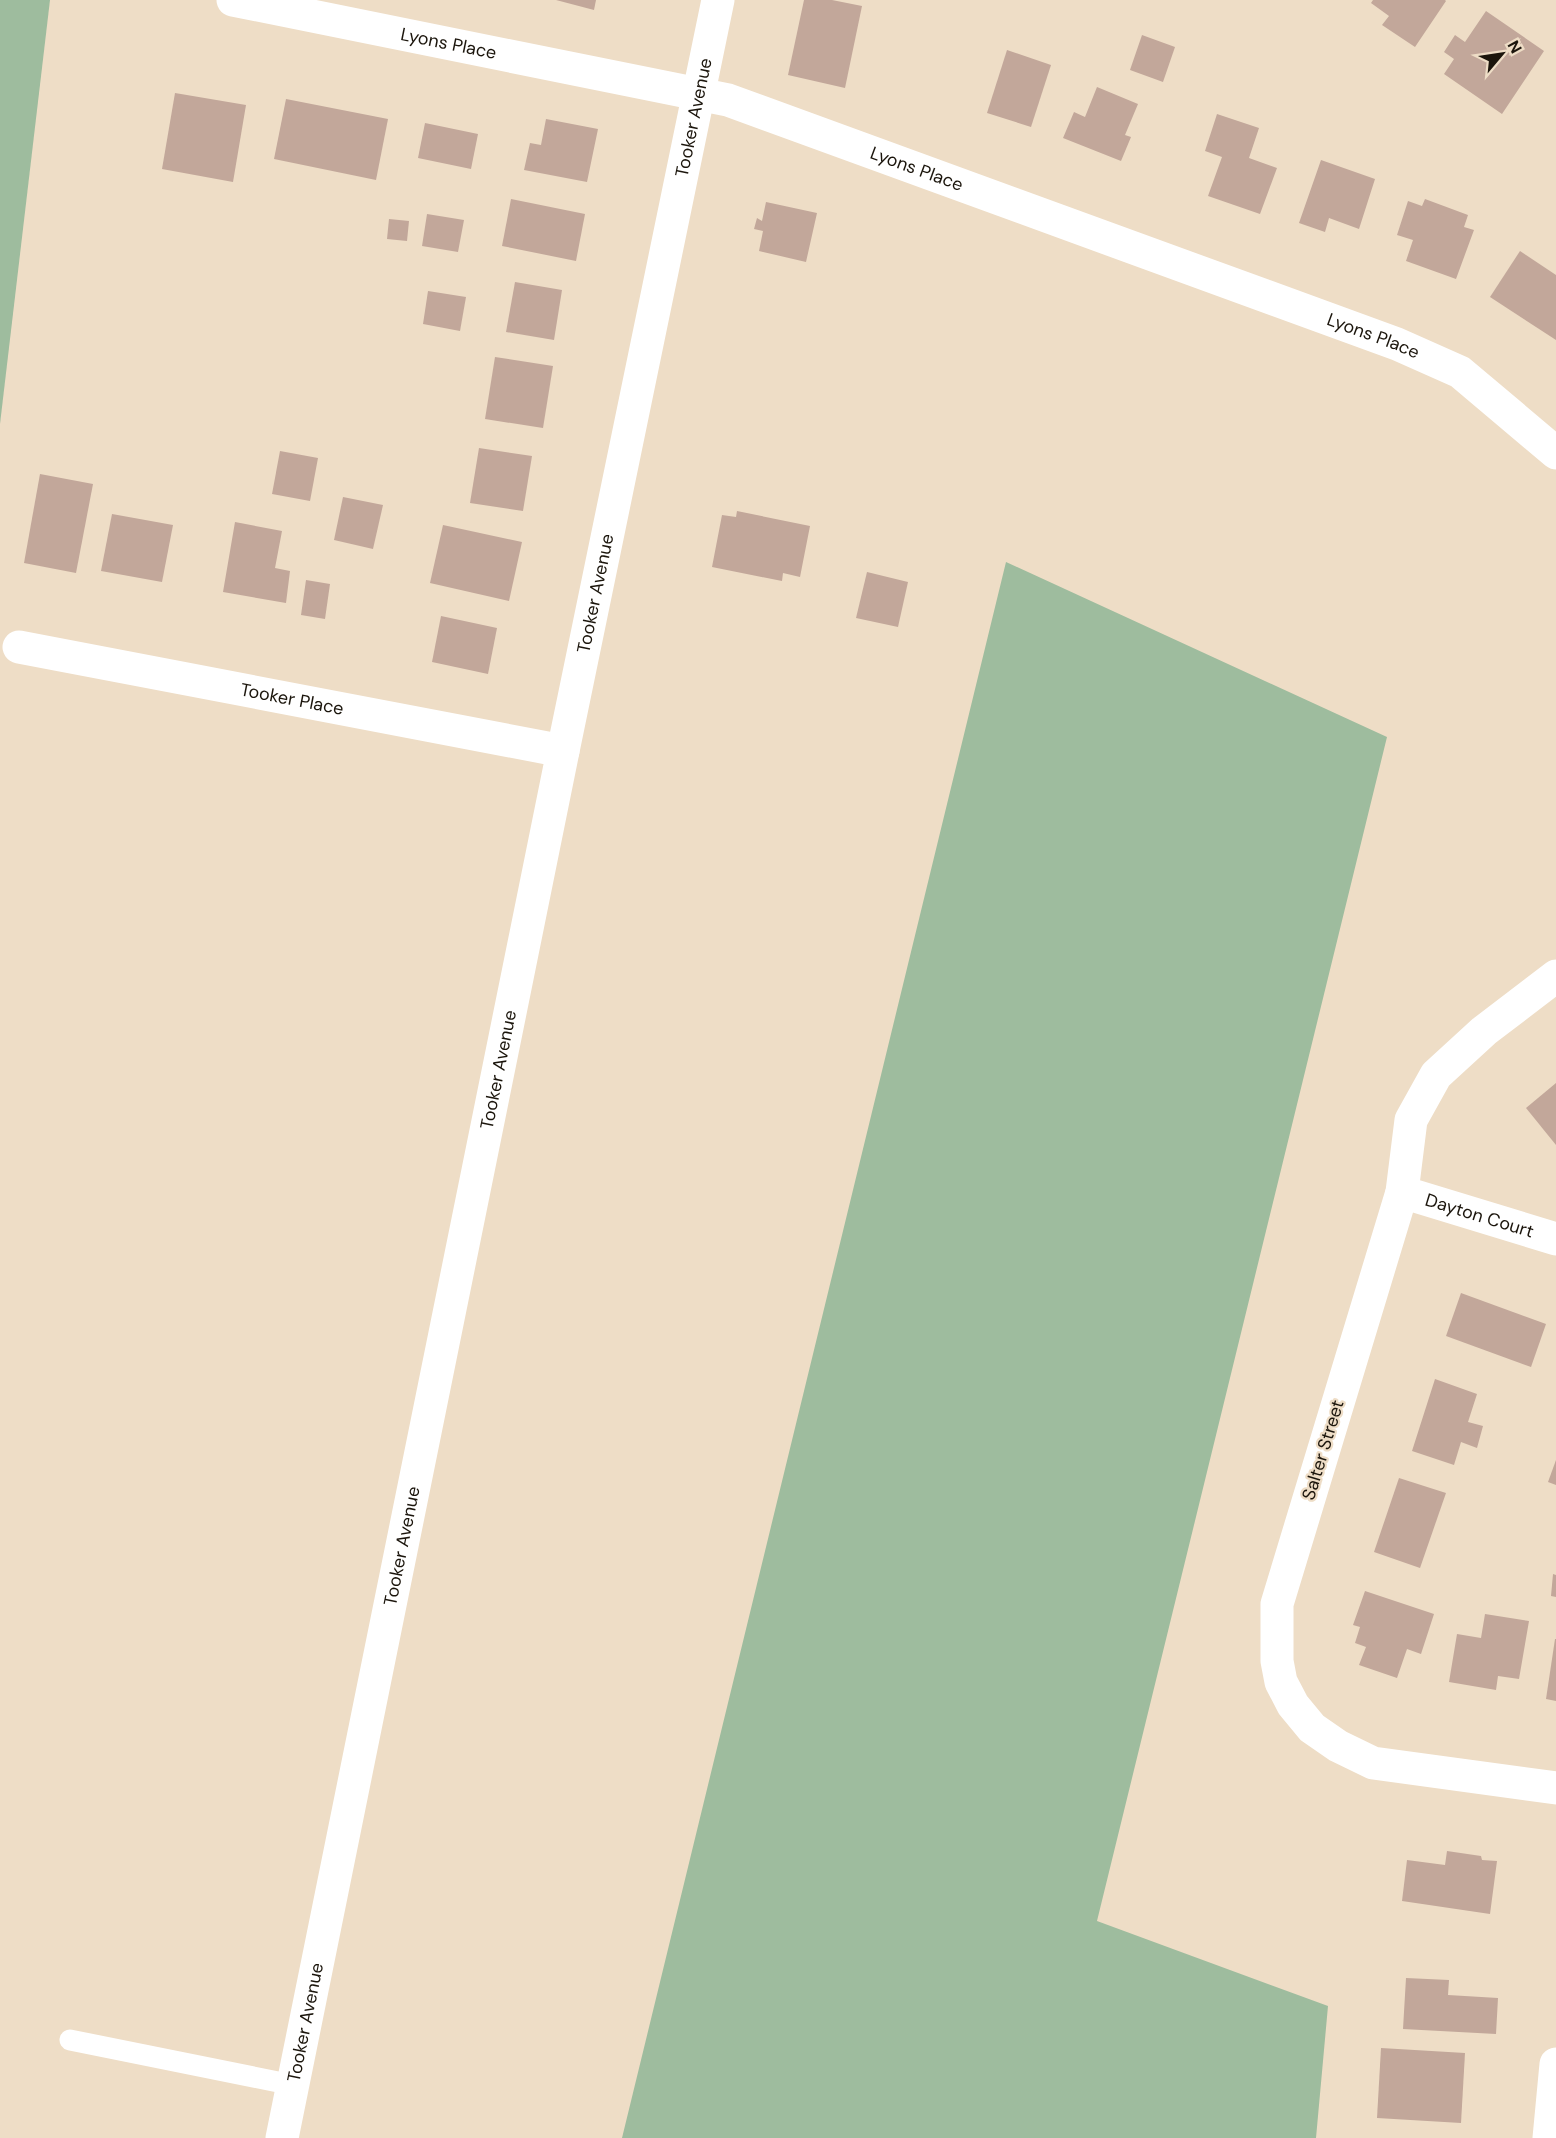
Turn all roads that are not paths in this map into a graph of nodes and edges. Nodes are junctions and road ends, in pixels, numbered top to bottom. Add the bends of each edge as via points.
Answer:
1 (233, 0) edge
2 (718, 0) edge
3 (700, 94) junction
4 (1556, 453) edge
5 (19, 647) dead end
6 (563, 752) junction
7 (1556, 976) edge
8 (1402, 1192) junction
9 (1556, 1239) edge
10 (1556, 1788) edge
11 (70, 2040) dead end
12 (1556, 2064) edge
13 (293, 2085) junction
14 (282, 2138) edge
15 (1550, 2138) edge

1 - 3 street, Lyons Place
2 - 3 street, Tooker Avenue
3 - 4 street, Lyons Place via 728,100 1397,344 1460,372
3 - 6 street, Tooker Avenue
5 - 6 street, Tooker Place
6 - 13 street, Tooker Avenue
7 - 8 street, Salter Street via 1484,1030 1436,1075 1411,1120
8 - 9 street, Dayton Court
8 - 10 street, Salter Street via 1277,1604 1281,1682 1293,1706 1311,1728 1373,1763
11 - 13 lane
12 - 15 street
13 - 14 street, Tooker Avenue

